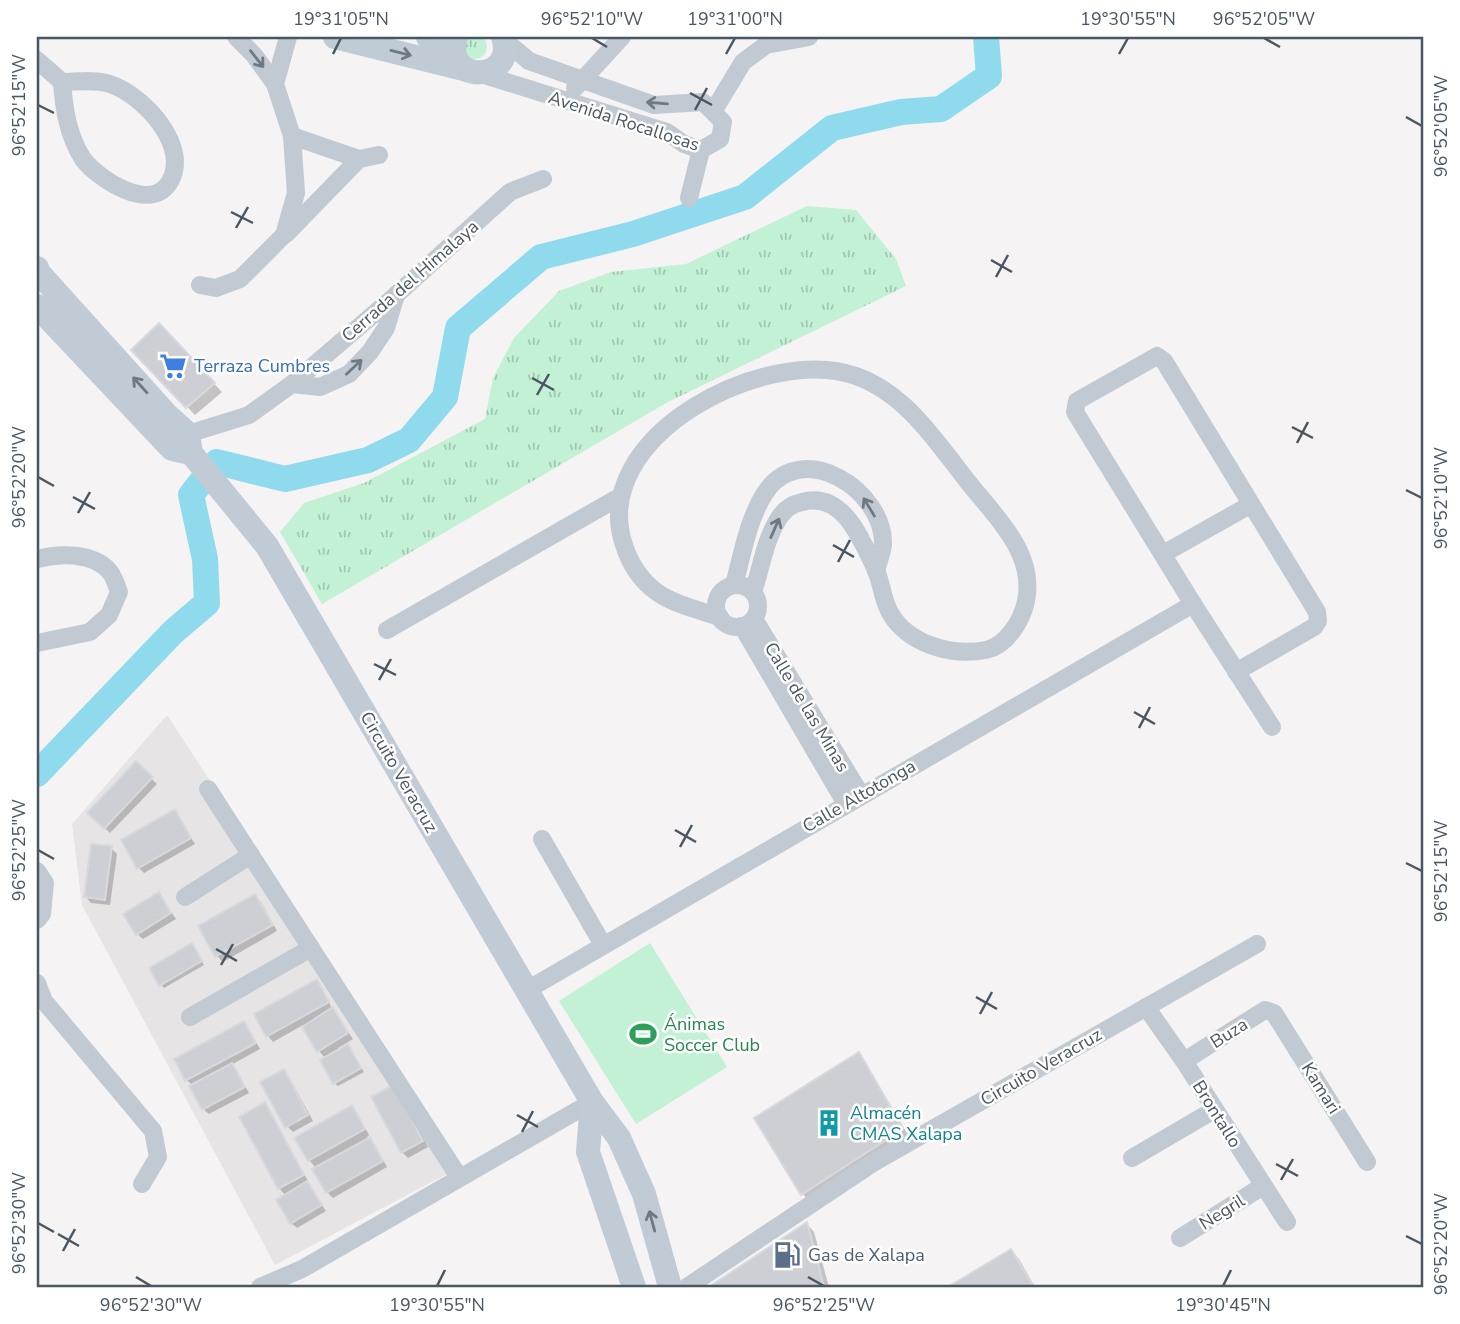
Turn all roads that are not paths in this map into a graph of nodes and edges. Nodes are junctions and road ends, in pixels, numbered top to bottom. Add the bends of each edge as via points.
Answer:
1 (236, 37) edge
2 (288, 37) edge
3 (335, 37) edge
4 (428, 37) edge
5 (622, 37) edge
6 (809, 37) edge
7 (456, 38) edge
8 (503, 38) edge
9 (37, 60) edge
10 (473, 72) junction
11 (581, 80) junction
12 (62, 82) junction
13 (275, 84) junction
14 (564, 101) junction
15 (714, 110) junction
16 (292, 136) junction
17 (701, 150) junction
18 (379, 155) dead end
19 (359, 159) junction
20 (543, 179) dead end
21 (689, 198) dead end
22 (284, 235) junction
23 (37, 268) edge
24 (200, 285) dead end
25 (396, 295) junction
26 (37, 306) edge
27 (292, 384) junction
28 (187, 449) junction
29 (621, 496) junction
30 (1250, 505) junction
31 (1163, 554) junction
32 (37, 559) edge
33 (876, 571) junction
34 (734, 585) junction
35 (753, 592) junction
36 (1192, 604) junction
37 (718, 609) junction
38 (748, 623) junction
39 (387, 630) dead end
40 (37, 643) edge
41 (1236, 672) junction
42 (1272, 727) dead end
43 (208, 789) dead end
44 (853, 800) junction
45 (542, 839) dead end
46 (251, 856) junction
47 (37, 871) edge
48 (184, 897) dead end
49 (37, 920) edge
50 (1257, 944) dead end
51 (603, 945) junction
52 (311, 948) junction
53 (37, 983) edge
54 (527, 990) junction
55 (1146, 1007) junction
56 (1274, 1013) joint
57 (190, 1017) dead end
58 (1184, 1061) junction
59 (592, 1102) junction
60 (1214, 1110) junction
61 (1132, 1158) dead end
62 (1367, 1162) dead end
63 (459, 1177) junction
64 (142, 1184) dead end
65 (1263, 1186) junction
66 (1287, 1222) dead end
67 (1180, 1238) dead end
68 (260, 1287) edge
69 (634, 1287) edge
70 (670, 1287) edge
71 (687, 1287) edge

1 -> 13 street
2 - 13 street
3 -> 10 street, Avenida Rocallosas
4 - 7 street
5 - 11 street
6 - 15 street via 766,45 743,62
7 - 10 street via 457,60
8 - 10 street via 505,48 499,63 486,72
8 - 11 street, Avenida Rocallosas via 529,61
9 - 12 street
10 - 14 street, Avenida Rocallosas
11 - 14 street
15 -> 11 street, Avenida Rocallosas via 703,102 654,105
12 - 12 street via 69,131 83,159 119,187 142,196 159,194 176,167 171,141 156,116 136,97 110,84
13 - 16 street
14 - 17 street, Avenida Rocallosas via 667,132
15 - 17 street, Avenida Rocallosas via 723,121 720,139
16 - 19 street
16 - 22 street via 296,192
17 - 21 street
18 - 19 street
19 - 22 street
20 - 25 street, Cerrada del Himalaya via 510,192
22 - 24 street via 240,279 216,288
28 -> 23 street via 167,415
25 - 27 street, Cerrada del Himalaya
27 -> 25 street via 320,387 349,374 386,328
26 - 28 street
27 - 28 street, Cerrada del Himalaya
28 - 54 street, Circuito Veracruz via 267,546
29 - 33 street via 642,451 662,430 738,383 780,372 821,369 855,375 886,391 917,417 1018,546 1028,575 1026,603 1013,630 995,648 946,651 918,639 895,620 882,597
29 - 37 street via 620,532 629,560 645,581 672,601
29 - 39 street
30 - 31 street
30 - 31 street via 1164,360 1157,356 1149,360 1077,401 1075,412
30 - 41 street via 1317,612 1318,621
31 - 36 street
32 - 40 street via 50,555 90,558 110,572 119,592 109,615 90,632
33 -> 34 street via 883,544 869,504 843,479 806,468 785,474 765,491
35 -> 33 street via 779,517 792,505 807,500 822,500 849,518
34 - 35 street
34 - 37 street via 723,591
35 - 38 street via 758,606
36 - 41 street
36 - 44 street, Calle Altotonga
37 - 38 street via 729,625
38 - 44 street, Calle de las Minas
41 - 42 street
43 - 46 street
44 - 51 street, Calle Altotonga
45 - 51 street
46 - 48 street
46 - 52 street
47 - 49 street via 45,883 42,914
50 - 55 street, Circuito Veracruz
51 - 54 street, Calle Altotonga
52 - 57 street
52 - 63 street
53 - 64 street via 44,1001 153,1131 158,1157
54 - 59 street, Circuito Veracruz
55 - 58 street, Brontallo
55 - 71 street, Circuito Veracruz via 873,1163
56 - 58 street, Buza via 1265,1010
56 - 62 street, Kamari
58 - 60 street, Brontallo
59 - 63 street
59 - 69 street via 588,1152
70 -> 59 street, Circuito Veracruz via 644,1194 619,1139
60 - 61 street
60 - 65 street, Brontallo
63 - 68 street via 302,1269
65 - 66 street, Brontallo
65 - 67 street, Negril

